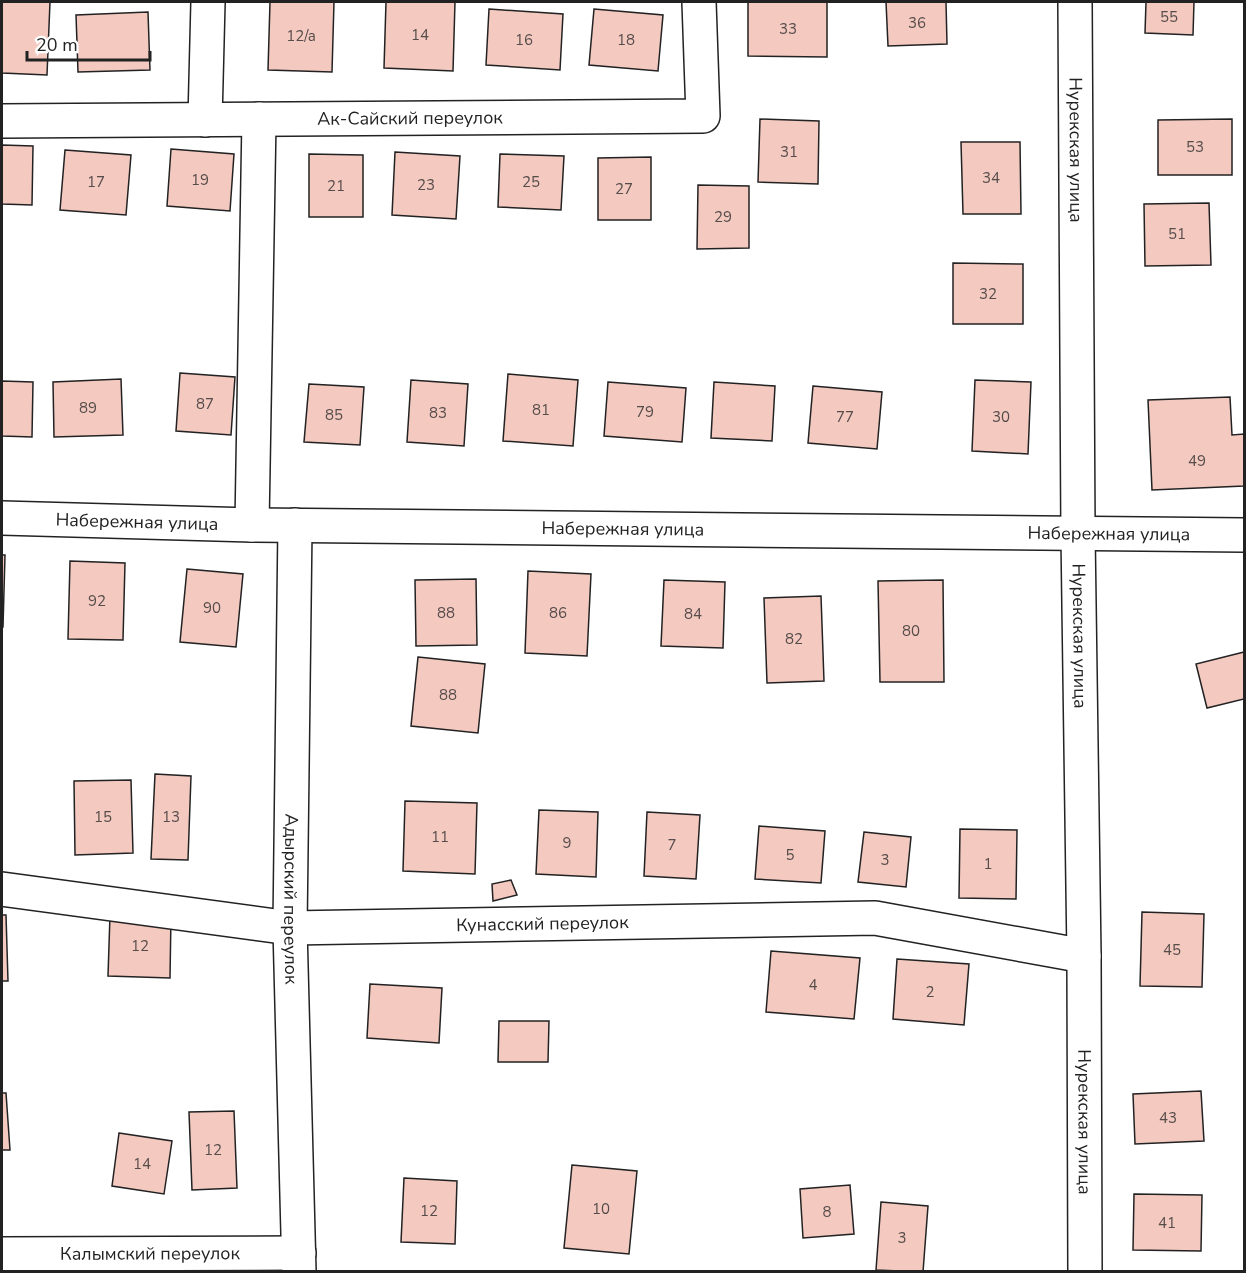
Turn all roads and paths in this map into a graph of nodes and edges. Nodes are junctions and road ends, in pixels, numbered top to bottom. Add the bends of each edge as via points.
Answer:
1 (208, 2) edge
2 (699, 2) edge
3 (1075, 2) edge
4 (259, 119) junction
5 (205, 120) junction
6 (2, 121) edge
7 (2, 518) edge
8 (252, 525) junction
9 (296, 525) junction
10 (1078, 534) junction
11 (1245, 535) edge
12 (2, 889) edge
13 (290, 928) junction
14 (1084, 956) junction
15 (2, 1254) edge
16 (299, 1262) edge
17 (1086, 1272) edge

1 - 5 street
2 - 4 street, Ак-Сайский переулок via 703,116
3 - 10 street, Нурекская улица
4 - 5 street, Ак-Сайский переулок
4 - 8 street
5 - 6 street, Ак-Сайский переулок
7 - 8 street, Набережная улица
8 - 9 street, Набережная улица
9 - 10 street, Набережная улица
9 - 13 street, Адырский переулок
10 - 11 street, Набережная улица
10 - 14 street, Нурекская улица
12 - 13 street, Кунасский переулок
13 - 14 street, Кунасский переулок via 875,918
13 - 16 street, Адырский переулок
14 - 17 street, Нурекская улица
15 - 16 street, Калымский переулок

